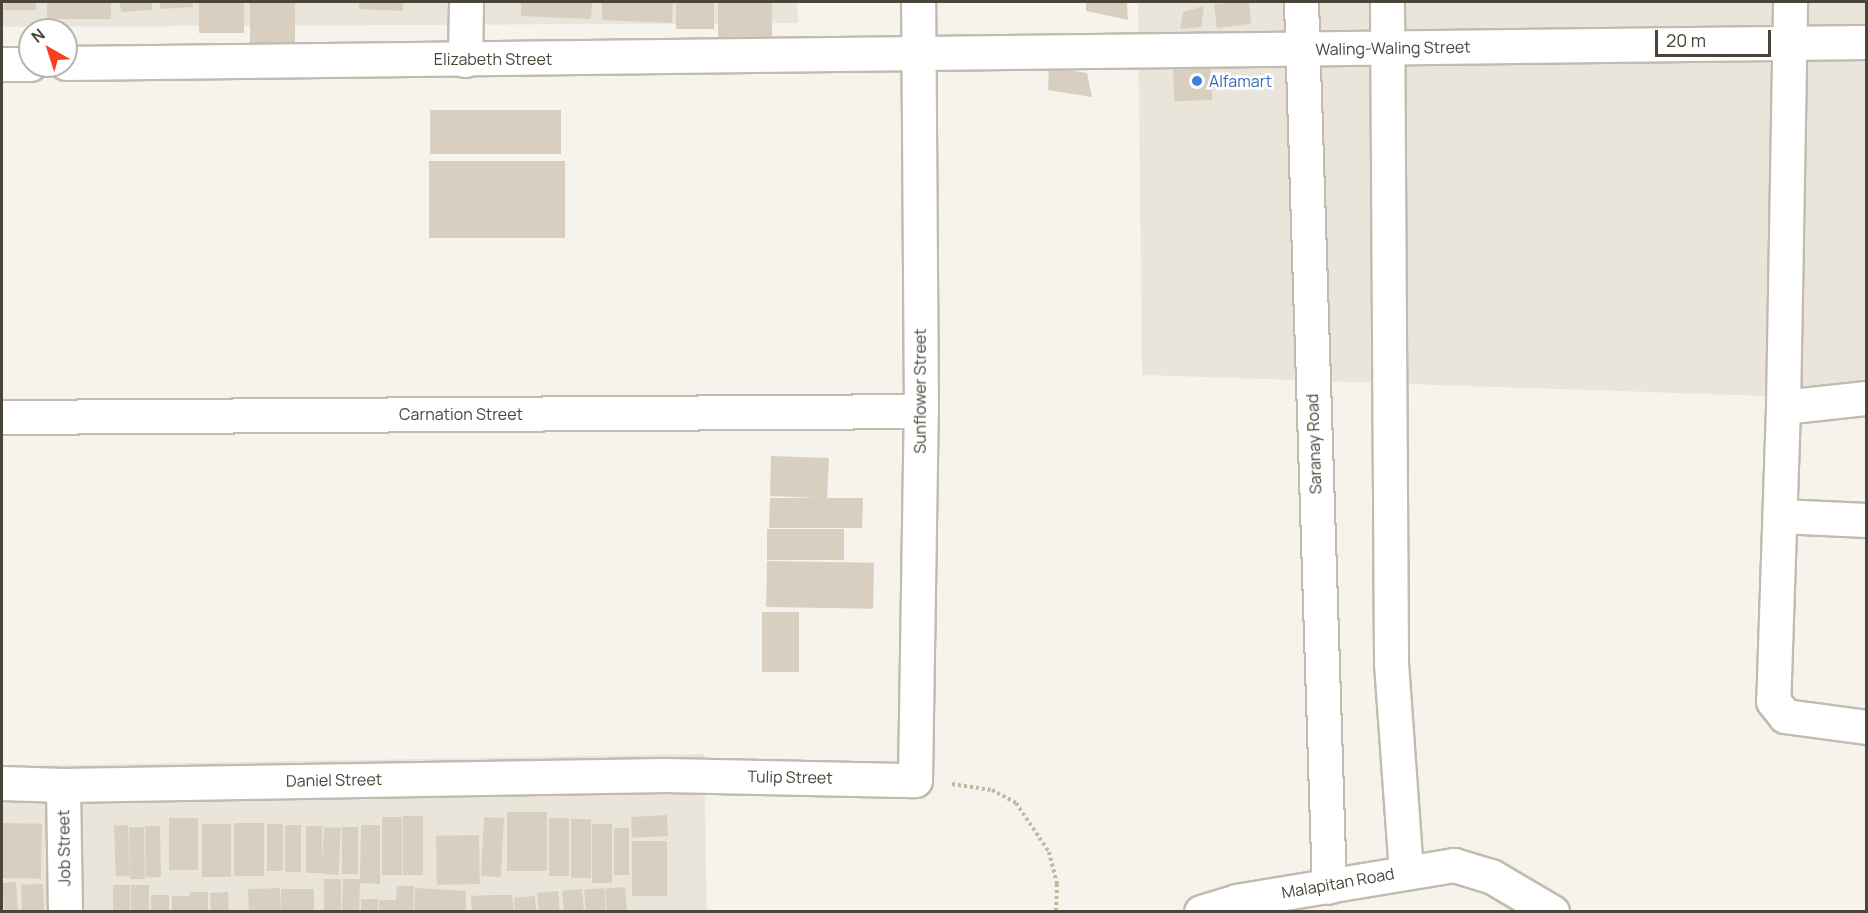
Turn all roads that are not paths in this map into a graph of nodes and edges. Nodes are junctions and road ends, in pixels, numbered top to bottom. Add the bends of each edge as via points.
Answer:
1 (466, 2) edge
2 (918, 2) edge
3 (1301, 2) edge
4 (1387, 2) edge
5 (1790, 2) edge
6 (1866, 42) edge
7 (1790, 45) junction
8 (1388, 47) junction
9 (1302, 50) junction
10 (919, 56) junction
11 (465, 60) junction
12 (78, 63) edge
13 (2, 64) edge
14 (18, 64) edge
15 (1866, 398) edge
16 (1783, 407) junction
17 (921, 411) junction
18 (2, 417) edge
19 (1780, 516) junction
20 (1866, 520) edge
21 (1866, 727) edge
22 (666, 775) joint
23 (915, 780) joint
24 (2, 783) edge
25 (63, 785) junction
26 (1406, 872) junction
27 (1329, 886) junction
28 (65, 912) edge
29 (1201, 912) edge
30 (1552, 912) edge

1 - 11 street
2 - 10 street, Sunflower Street
3 - 9 street, Saranay Road
4 - 8 street
5 - 7 street
6 - 7 street, Waling-Waling Street
7 - 8 street, Waling-Waling Street
7 - 16 street
8 - 9 street, Waling-Waling Street
8 - 26 street via 1391,663
9 - 10 street, Waling-Waling Street
9 - 27 street, Saranay Road
10 - 11 street, Elizabeth Street
10 - 17 street, Sunflower Street
11 - 12 street, Elizabeth Street
13 - 14 street
15 - 16 street
16 - 19 street
17 - 18 street, Carnation Street
17 - 23 street, Sunflower Street
19 - 20 street
19 - 21 street via 1773,701 1785,716
22 - 23 street, Tulip Street
22 - 25 street, Daniel Street
24 - 25 street, Daniel Street
25 - 28 street, Job Street
26 - 27 street, Malapitan Road
26 - 30 street, Malapitan Road via 1454,865 1491,876
27 - 29 street, Malapitan Road via 1236,901

